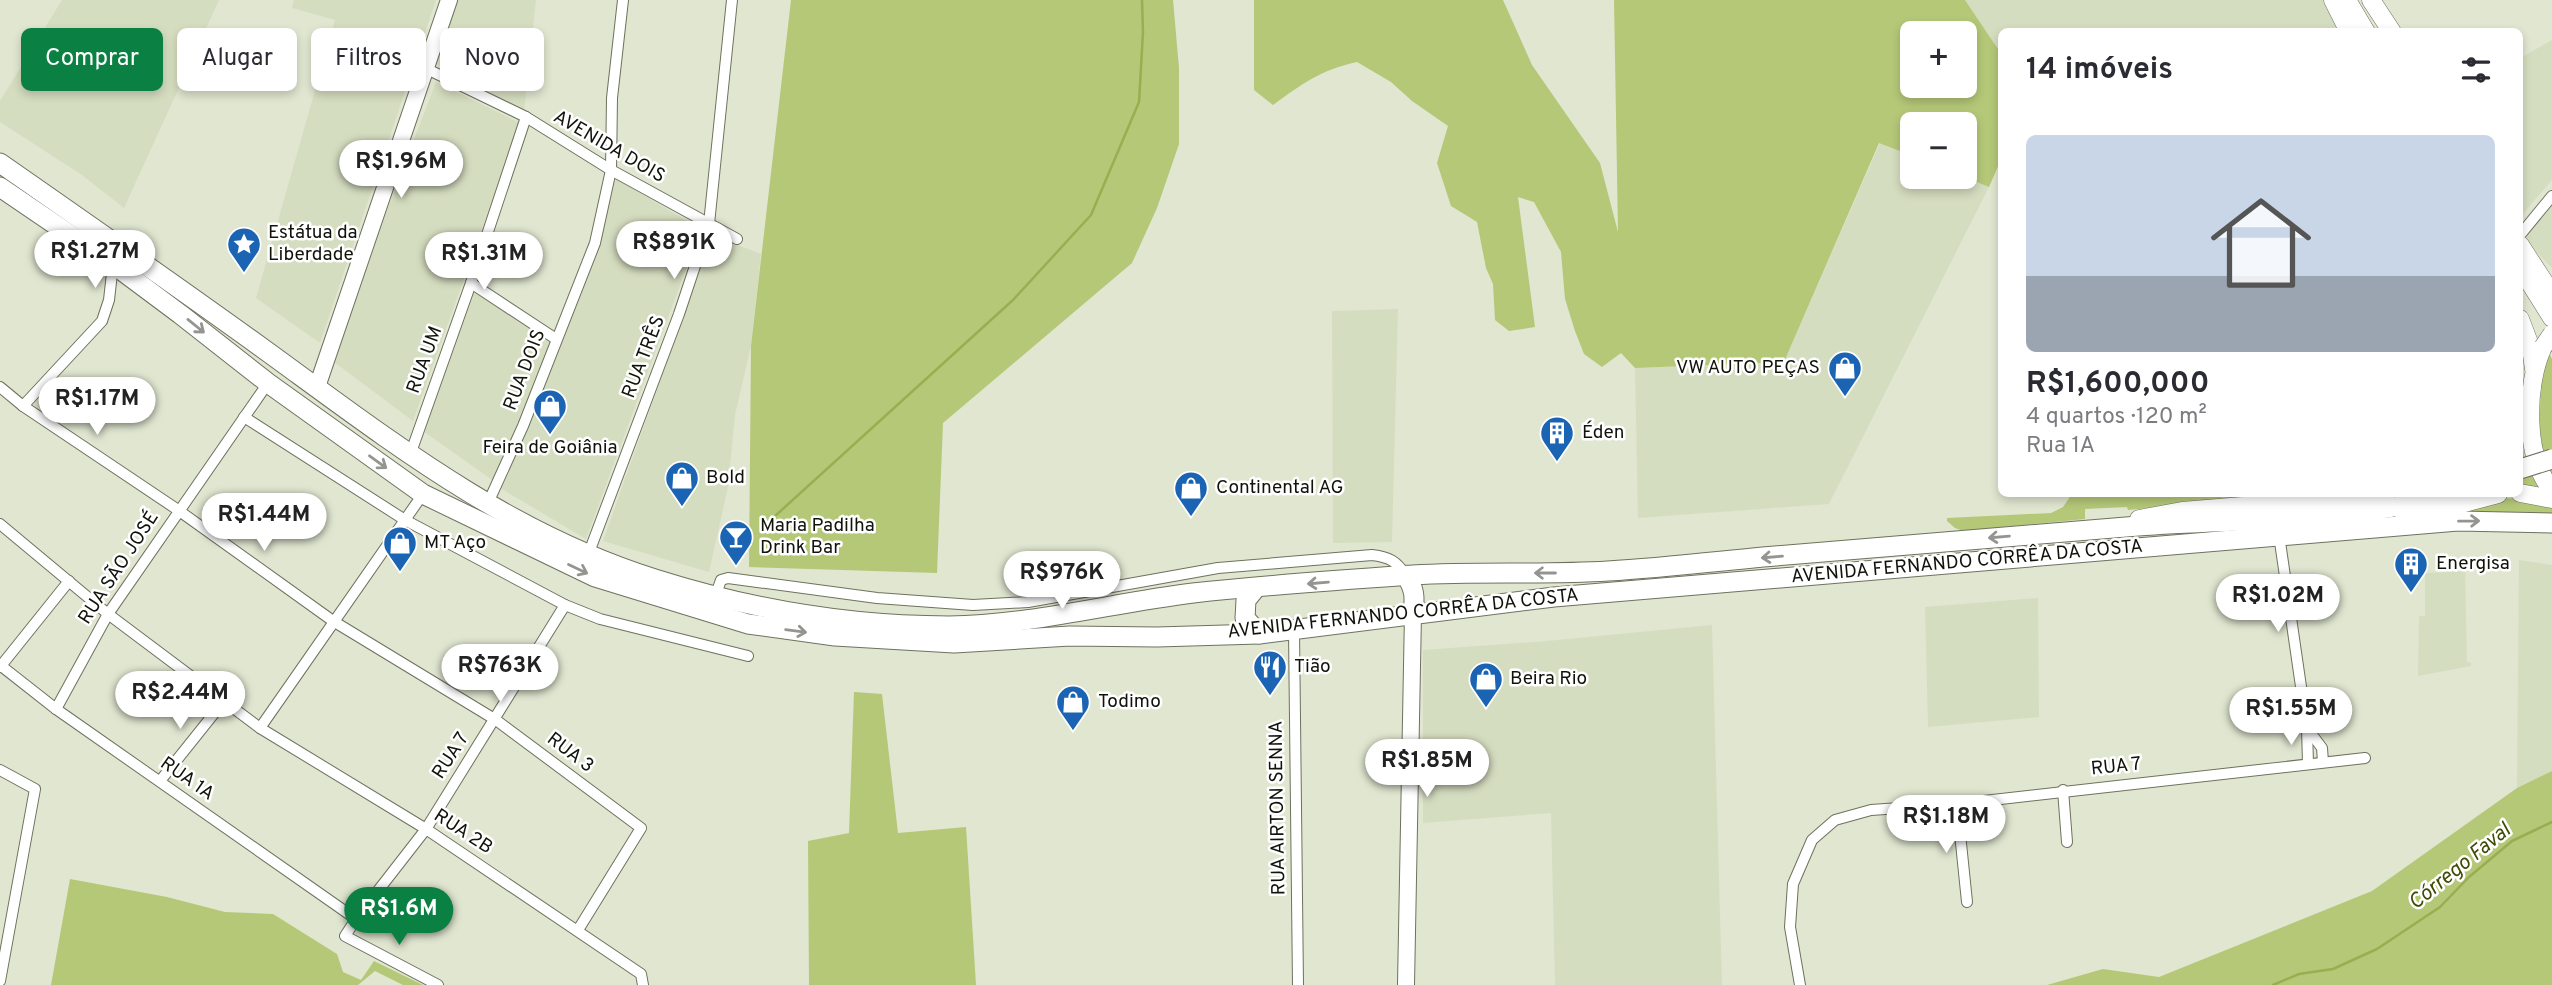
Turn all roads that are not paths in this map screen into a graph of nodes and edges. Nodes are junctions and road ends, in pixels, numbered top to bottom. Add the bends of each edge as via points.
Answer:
1 (449, 0) edge
2 (623, 0) edge
3 (732, 0) edge
4 (2333, 0) edge
5 (2347, 0) edge
6 (2360, 0) edge
7 (2371, 0) edge
8 (2347, 28) edge
9 (2363, 28) edge
10 (2376, 28) edge
11 (2389, 28) edge
12 (426, 65) edge
13 (426, 68) edge
14 (417, 91) edge
15 (526, 117) junction
16 (0, 163) edge
17 (611, 170) junction
18 (0, 187) edge
19 (2552, 196) edge
20 (709, 224) junction
21 (2523, 231) edge
22 (737, 239) dead end
23 (2523, 257) edge
24 (113, 264) junction
25 (2552, 279) edge
26 (471, 283) junction
27 (2552, 293) edge
28 (2523, 294) edge
29 (2523, 327) edge
30 (2548, 332) edge
31 (556, 338) junction
32 (268, 383) junction
33 (2533, 386) junction
34 (0, 387) edge
35 (317, 387) junction
36 (23, 406) junction
37 (2523, 411) edge
38 (244, 416) junction
39 (410, 455) junction
40 (2552, 459) edge
41 (2523, 468) edge
42 (2552, 490) edge
43 (2523, 494) edge
44 (423, 495) junction
45 (2350, 497) edge
46 (2435, 497) edge
47 (2487, 497) edge
48 (2552, 499) edge
49 (488, 503) junction
50 (178, 510) junction
51 (405, 520) junction
52 (2552, 523) edge
53 (0, 524) edge
54 (2299, 525) junction
55 (2067, 532) junction
56 (2279, 535) junction
57 (589, 555) junction
58 (1406, 576) junction
59 (69, 581) junction
60 (1128, 583) junction
61 (1255, 589) junction
62 (715, 597) junction
63 (1130, 603) junction
64 (565, 605) junction
65 (1413, 613) junction
66 (107, 614) junction
67 (333, 621) junction
68 (1294, 631) junction
69 (1259, 634) junction
70 (748, 656) dead end
71 (0, 666) edge
72 (224, 701) junction
73 (55, 709) junction
74 (496, 720) junction
75 (260, 728) junction
76 (2307, 728) junction
77 (2365, 758) dead end
78 (2323, 762) junction
79 (2308, 764) junction
80 (0, 771) edge
81 (160, 781) junction
82 (2063, 790) junction
83 (1957, 804) junction
84 (426, 829) junction
85 (2067, 842) dead end
86 (1967, 902) dead end
87 (356, 919) junction
88 (578, 930) junction
89 (642, 980) edge
90 (0, 981) edge
91 (438, 985) edge
92 (1298, 985) edge
93 (1406, 985) edge
94 (1800, 985) edge

1 - 12 street
2 - 17 street, RUA DOIS via 612,98
3 - 20 street, RUA TRÊS
4 - 8 main road
5 - 9 main road
6 - 10 main road
7 - 11 main road
13 - 15 street, AVENIDA DOIS
14 - 35 street
15 - 17 street, AVENIDA DOIS
15 - 26 street, RUA UM
16 - 35 highway, AVENIDA FERNANDO CORRÊA DA COSTA
17 - 20 street, AVENIDA DOIS
17 - 31 street, RUA DOIS via 595,243
18 - 24 highway, AVENIDA FERNANDO CORRÊA DA COSTA
19 - 21 street
20 - 22 street, AVENIDA DOIS
20 - 57 street, RUA TRÊS
23 - 25 main road
23 - 27 main road
23 - 30 main road
24 -> 32 highway, AVENIDA FERNANDO CORRÊA DA COSTA
24 - 36 street via 102,321
26 - 31 street
26 - 39 street, RUA UM
28 - 30 main road
29 - 33 main road via 2531,348
30 - 33 main road
31 - 49 street, RUA DOIS
32 - 38 street, RUA SÃO JOSÉ
32 -> 44 highway, AVENIDA FERNANDO CORRÊA DA COSTA
33 - 37 main road
33 - 42 main road via 2534,456
34 - 36 street
35 - 39 highway, AVENIDA FERNANDO CORRÊA DA COSTA
36 - 50 street
38 - 50 street, RUA SÃO JOSÉ
38 - 51 street
39 - 49 highway, AVENIDA FERNANDO CORRÊA DA COSTA
40 - 41 highway, bridge
43 - 48 main road
44 - 51 street
44 -> 69 highway, AVENIDA FERNANDO CORRÊA DA COSTA via 595,577 748,624 835,636 954,643 1070,636
45 - 55 main road, AVENIDA FERNANDO CORRÊA DA COSTA via 2182,511
46 - 54 highway
47 - 54 main road via 2401,520
49 - 57 highway, AVENIDA FERNANDO CORRÊA DA COSTA
50 - 66 street, RUA SÃO JOSÉ
50 - 67 street, RUA 3
51 - 64 street
51 - 67 street
54 -> 52 highway, AVENIDA FERNANDO CORRÊA DA COSTA
53 - 59 street, RUA 2B
54 - 55 highway, AVENIDA FERNANDO CORRÊA DA COSTA via 2207,520
54 - 56 highway, AVENIDA FERNANDO CORRÊA DA COSTA
55 -> 58 highway, AVENIDA FERNANDO CORRÊA DA COSTA via 1614,570
56 - 65 highway, AVENIDA FERNANDO CORRÊA DA COSTA
56 - 76 street
57 - 62 highway, AVENIDA FERNANDO CORRÊA DA COSTA
58 - 60 street via 1399,564 1372,555 1218,568
58 -> 61 highway, AVENIDA FERNANDO CORRÊA DA COSTA
58 - 65 highway via 1415,597
59 - 66 street, RUA 2B
59 - 71 street
60 - 62 street via 1028,602 973,605 877,598 729,578 721,580
60 - 63 street
61 - 63 highway, AVENIDA FERNANDO CORRÊA DA COSTA
61 - 69 highway via 1246,600 1245,618
62 - 63 highway, AVENIDA FERNANDO CORRÊA DA COSTA via 815,617 953,626
64 - 70 street via 600,619
64 - 74 street, RUA 7
65 - 68 highway, AVENIDA FERNANDO CORRÊA DA COSTA
65 - 93 street
66 - 72 street, RUA 2B
66 - 73 street, RUA SÃO JOSÉ
67 - 74 street, RUA 3
67 - 75 street
68 - 69 highway, AVENIDA FERNANDO CORRÊA DA COSTA
68 - 92 street, RUA AIRTON SENNA
71 - 73 street, RUA 1A
72 - 75 street, RUA 2B
72 - 81 street
73 - 81 street, RUA 1A
74 - 84 street, RUA 7
74 - 88 street, RUA 3 via 640,828
75 - 84 street, RUA 2B
76 - 78 street via 2322,748
76 - 79 street
77 - 78 street, RUA 7
78 - 79 street, RUA 7
79 - 82 street, RUA 7
80 - 90 street via 35,789
81 - 87 street, RUA 1A
82 - 83 street, RUA 7
82 - 85 street
83 - 86 street
83 - 94 street, RUA 7 via 1871,810 1835,820 1812,840 1793,884 1790,927
84 - 87 street, RUA 7
84 - 88 street, RUA 2B
87 - 91 street, RUA 7 via 345,936
88 - 89 street, RUA 2B

